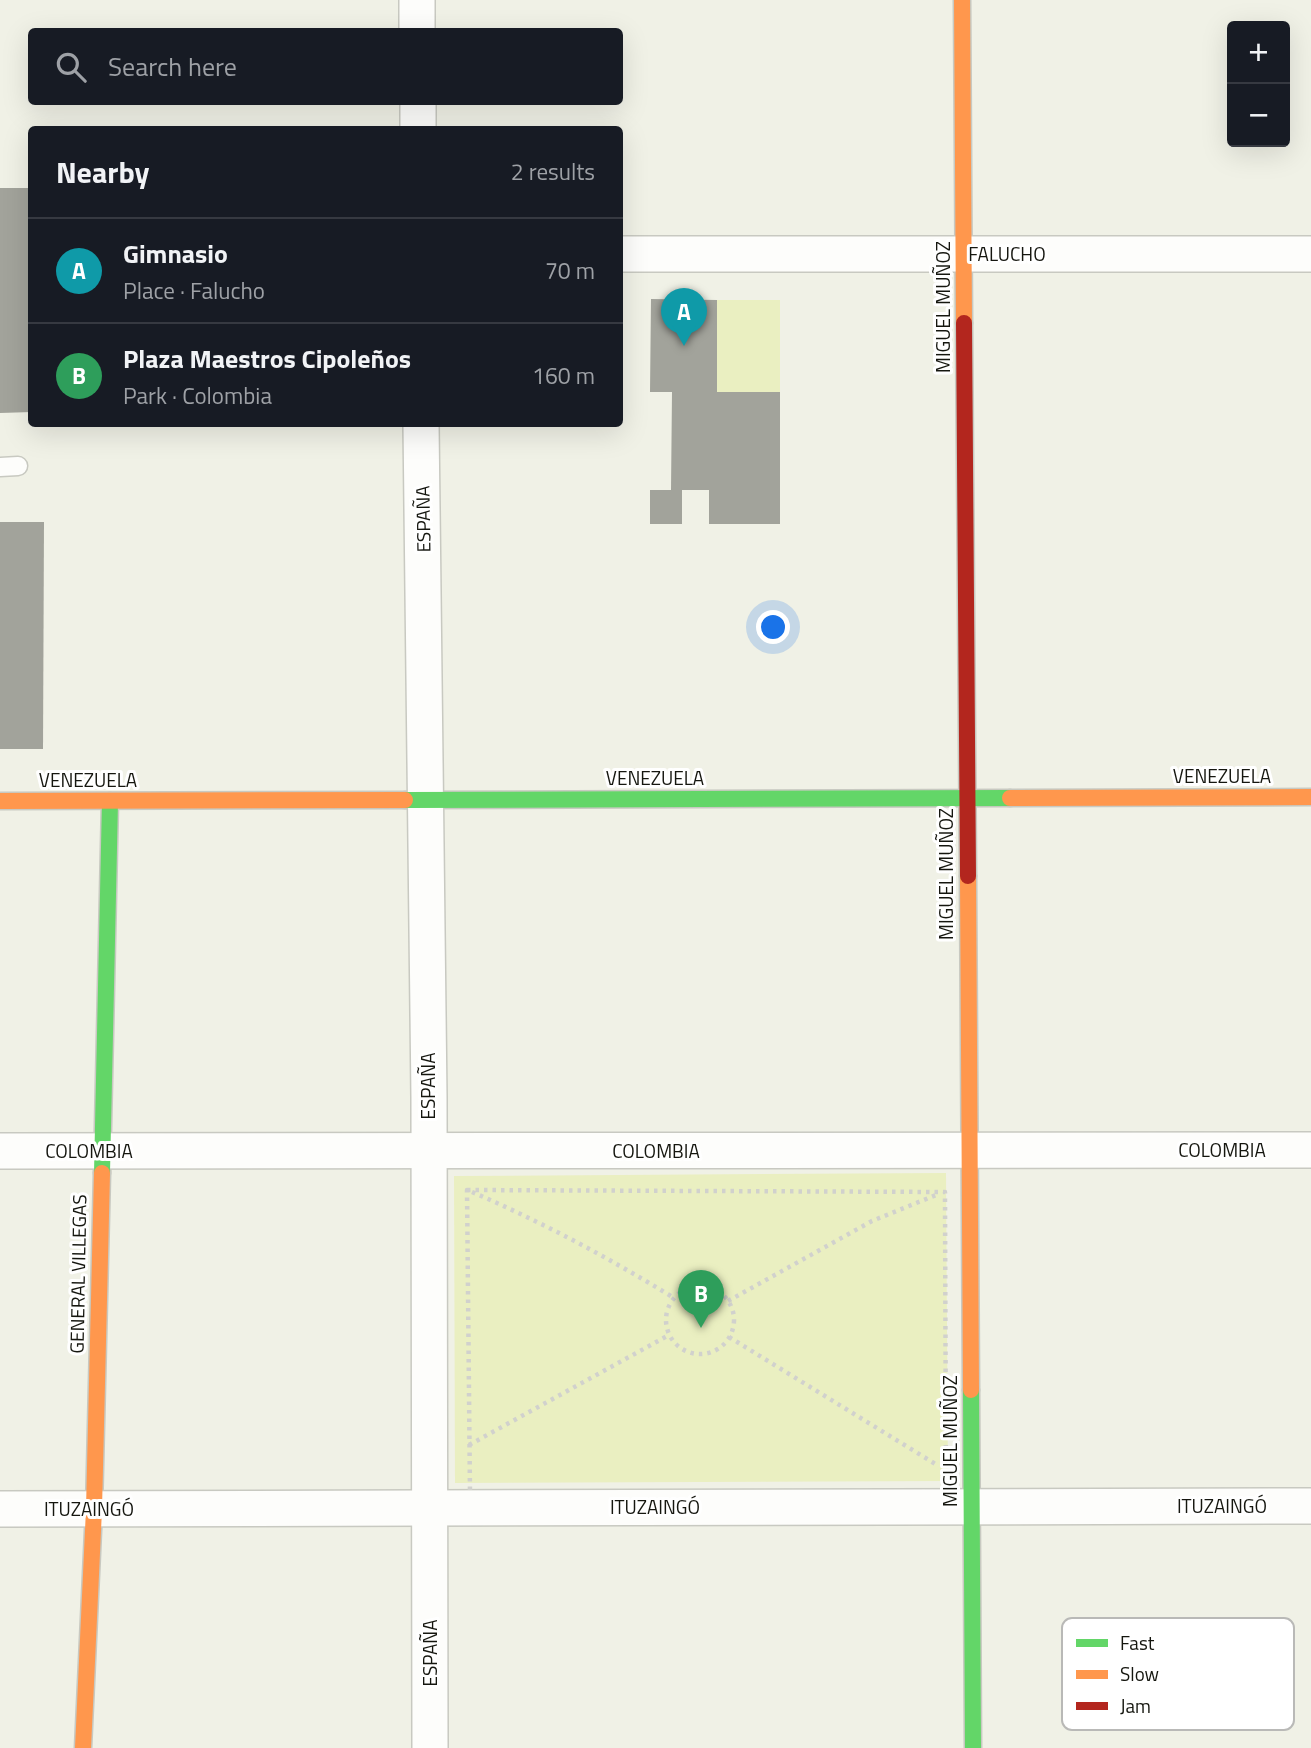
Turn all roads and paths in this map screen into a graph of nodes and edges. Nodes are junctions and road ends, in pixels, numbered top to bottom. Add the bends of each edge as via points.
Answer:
1 (417, 0) edge
2 (962, 0) edge
3 (417, 28) edge
4 (418, 105) edge
5 (418, 126) edge
6 (623, 254) edge
7 (963, 254) junction
8 (1311, 254) edge
9 (421, 427) edge
10 (1311, 797) edge
11 (967, 798) junction
12 (425, 800) junction
13 (110, 801) junction
14 (0, 802) edge
15 (969, 1150) junction
16 (1311, 1150) edge
17 (0, 1151) edge
18 (102, 1151) junction
19 (429, 1151) junction
20 (467, 1190) junction
21 (945, 1192) junction
22 (674, 1298) junction
23 (728, 1301) junction
24 (669, 1335) junction
25 (729, 1337) junction
26 (469, 1445) junction
27 (946, 1470) junction
28 (972, 1506) junction
29 (1311, 1506) edge
30 (429, 1508) junction
31 (0, 1509) edge
32 (94, 1509) junction
33 (83, 1748) edge
34 (430, 1748) edge
35 (973, 1748) edge

1 - 3 street
2 - 7 street, MIGUEL MUÑOZ
4 - 5 street
6 - 7 street, FALUCHO
7 - 8 street, FALUCHO
7 - 11 street, MIGUEL MUÑOZ
9 - 12 street, ESPAÑA
10 - 11 street, VENEZUELA
11 - 12 street, VENEZUELA
11 - 15 street, MIGUEL MUÑOZ
12 - 13 street, VENEZUELA
12 - 19 street, ESPAÑA
13 - 14 street, VENEZUELA
13 - 18 street, GENERAL VILLEGAS
15 - 16 street, COLOMBIA
15 - 19 street, COLOMBIA
15 - 28 street, MIGUEL MUÑOZ
17 - 18 street, COLOMBIA
18 - 19 street, COLOMBIA
18 - 32 street, GENERAL VILLEGAS
19 - 30 street, ESPAÑA
20 - 21 path
20 - 22 path via 557,1231
20 - 26 path
21 - 23 path via 872,1221
21 - 27 path
22 - 23 path via 699,1286
22 - 24 path via 666,1313
23 - 25 path via 734,1322
24 - 25 path via 676,1345 696,1354 717,1350
24 - 26 path
25 - 27 path
26 - 27 path via 470,1493 946,1492
28 - 29 street, ITUZAINGÓ
28 - 30 street, ITUZAINGÓ
28 - 35 street, MIGUEL MUÑOZ
30 - 32 street, ITUZAINGÓ
30 - 34 street, ESPAÑA
31 - 32 street, ITUZAINGÓ
32 - 33 street, GENERAL VILLEGAS

